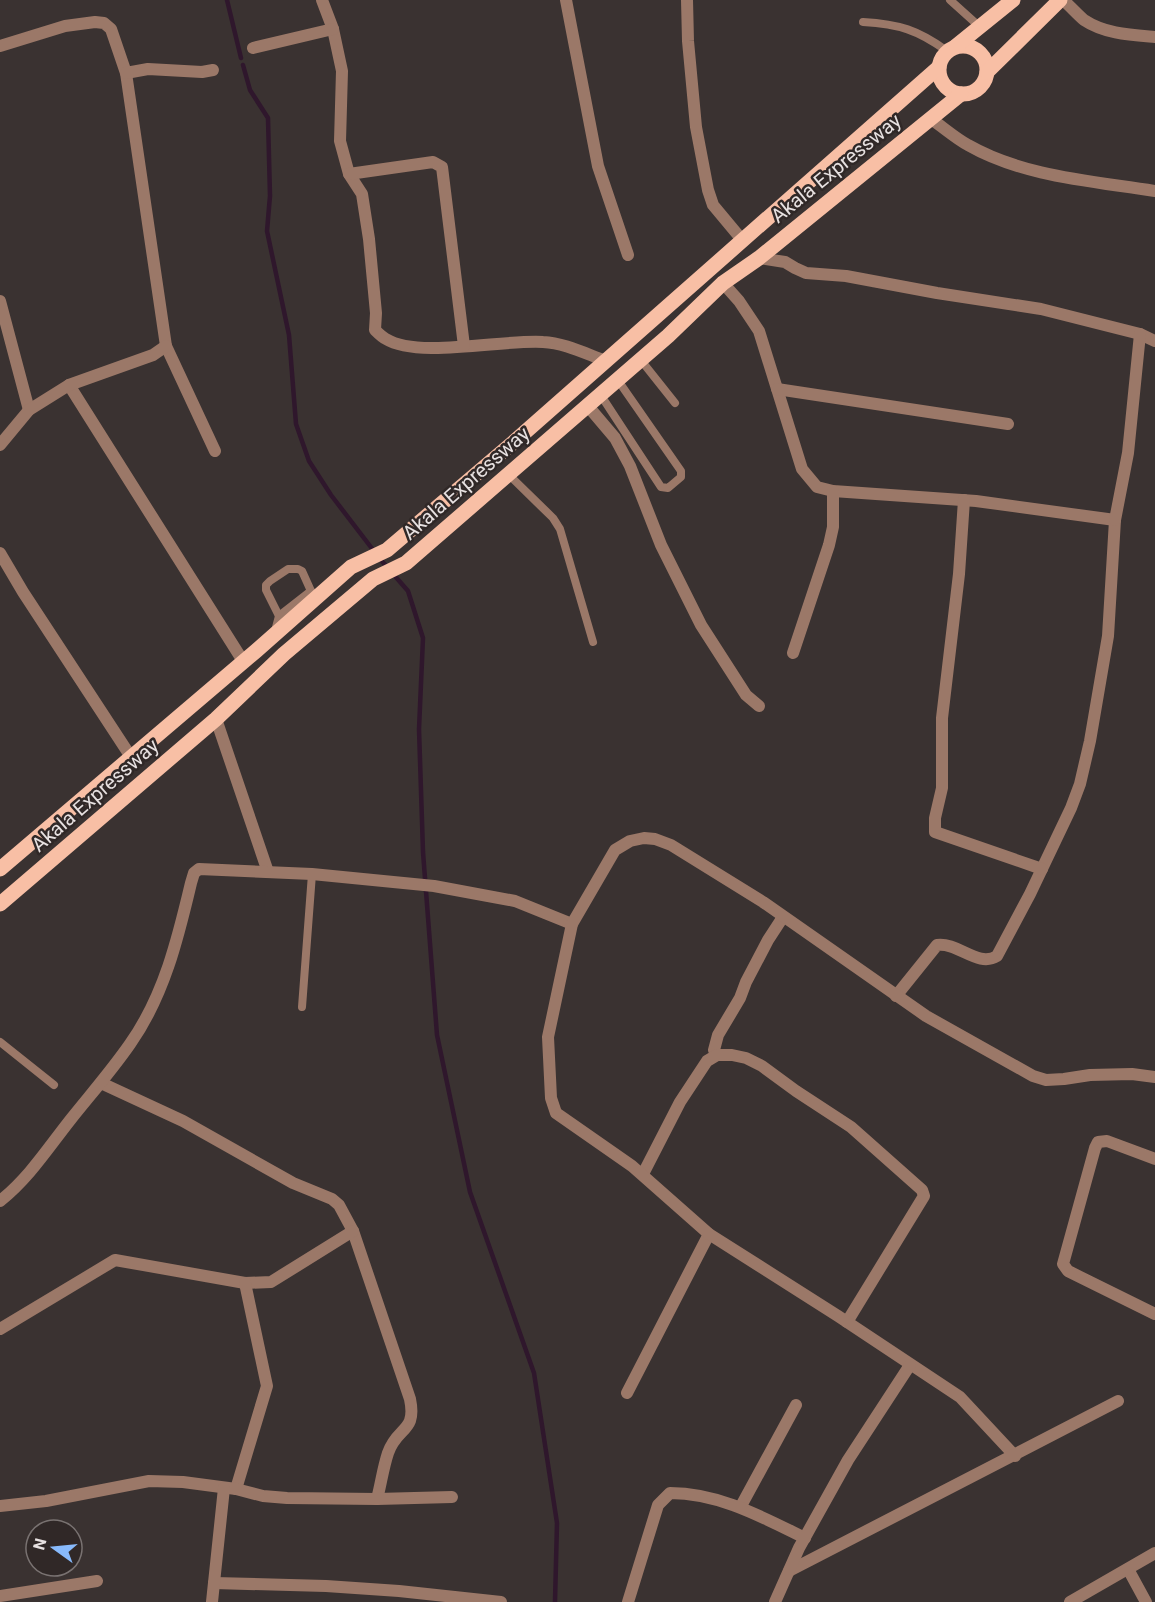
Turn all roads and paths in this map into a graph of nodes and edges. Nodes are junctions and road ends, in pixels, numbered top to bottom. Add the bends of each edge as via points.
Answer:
1 (322, 0) edge
2 (566, 0) edge
3 (687, 0) edge
4 (950, 0) edge
5 (1013, 0) edge
6 (1061, 0) edge
7 (863, 22) dead end
8 (980, 27) junction
9 (333, 29) junction
10 (1155, 37) edge
11 (0, 46) edge
12 (253, 48) dead end
13 (951, 48) junction
14 (939, 68) junction
15 (213, 70) dead end
16 (987, 72) junction
17 (126, 73) junction
18 (961, 94) junction
19 (931, 119) junction
20 (349, 174) junction
21 (1154, 189) edge
22 (743, 241) junction
23 (628, 255) dead end
24 (759, 258) junction
25 (723, 283) junction
26 (0, 301) edge
27 (1140, 334) junction
28 (4, 340) edge
29 (1155, 341) edge
30 (166, 346) junction
31 (464, 346) junction
32 (640, 359) junction
33 (606, 361) junction
34 (617, 380) junction
35 (69, 385) junction
36 (777, 389) junction
37 (600, 394) junction
38 (675, 403) dead end
39 (587, 405) junction
40 (28, 410) junction
41 (1008, 424) dead end
42 (0, 445) edge
43 (215, 451) dead end
44 (508, 474) junction
45 (834, 491) junction
46 (964, 500) junction
47 (1115, 520) junction
48 (0, 553) edge
49 (310, 597) junction
50 (279, 616) junction
51 (274, 634) junction
52 (593, 642) dead end
53 (793, 653) dead end
54 (243, 662) junction
55 (759, 705) dead end
56 (216, 718) junction
57 (131, 757) junction
58 (0, 869) edge
59 (1042, 869) junction
60 (268, 872) junction
61 (312, 874) junction
62 (0, 904) edge
63 (783, 917) junction
64 (572, 924) junction
65 (896, 996) junction
66 (302, 1007) dead end
67 (0, 1042) edge
68 (717, 1055) junction
69 (1155, 1077) edge
70 (101, 1083) junction
71 (54, 1085) dead end
72 (1155, 1159) edge
73 (643, 1174) junction
74 (0, 1201) edge
75 (353, 1231) junction
76 (709, 1234) junction
77 (245, 1283) junction
78 (1155, 1314) edge
79 (847, 1322) junction
80 (0, 1329) edge
81 (910, 1365) junction
82 (627, 1393) dead end
83 (1118, 1401) dead end
84 (796, 1405) dead end
85 (1015, 1456) junction
86 (230, 1488) junction
87 (452, 1497) dead end
88 (377, 1499) junction
89 (0, 1506) edge
90 (741, 1506) junction
91 (805, 1538) junction
92 (1155, 1553) edge
93 (1128, 1569) junction
94 (789, 1571) junction
95 (97, 1581) dead end
96 (214, 1583) junction
97 (0, 1596) edge
98 (398, 1597) edge
99 (212, 1602) edge
100 (501, 1602) edge
101 (628, 1602) edge
102 (776, 1602) edge
103 (1070, 1602) edge
104 (1146, 1602) edge

1 - 9 street
2 - 23 street via 598,166
3 - 22 street via 696,127 708,190 714,205
4 - 8 lane
5 - 8 main road
6 - 10 street via 1084,20 1104,29
6 - 16 main road
7 - 13 lane via 904,27
8 - 13 main road
9 - 12 street
9 - 20 street via 342,72 340,141
11 - 17 street via 65,26 104,23 111,29
13 - 14 main road via 941,58
13 - 16 main road via 974,48 982,54
14 - 18 main road via 944,86
14 - 22 main road, Akala Expressway
15 - 17 street via 148,69
16 - 18 main road via 979,89
17 - 30 street
18 - 19 main road, Akala Expressway
19 - 21 street via 967,145 1017,165
19 - 24 main road, Akala Expressway
20 - 31 street via 362,194 375,330 387,340 408,345
20 - 31 street via 434,162 442,167
22 - 33 main road, Akala Expressway
24 - 25 main road, Akala Expressway
24 - 27 street via 785,261 806,273 846,276 1041,309
25 - 32 main road, Akala Expressway
25 - 36 street via 759,331
26 - 28 street
27 - 29 street
27 - 47 street via 1128,453
28 - 40 street
30 - 35 street via 153,355
30 - 43 street
31 - 33 street via 544,342
32 - 34 main road, Akala Expressway
32 - 38 lane
33 - 49 main road, Akala Expressway via 387,550 351,567
34 - 37 main road, Akala Expressway
34 - 37 lane via 681,471 681,477 668,488 661,488
35 - 40 street
35 - 54 street
36 - 41 street
36 - 45 street via 802,469 817,487
37 - 39 main road, Akala Expressway
39 - 44 main road, Akala Expressway
39 - 55 street via 615,438 630,466 661,545 701,625 746,695
40 - 42 street
44 - 52 lane via 560,529
44 - 56 main road, Akala Expressway via 406,563 373,579
45 - 46 street
45 - 53 street via 829,545
46 - 47 street
46 - 59 street via 942,718 942,788 935,832
47 - 59 street via 1108,636 1090,741 1080,784
48 - 57 street
49 - 50 lane
49 - 50 lane via 302,571 288,569 270,581 266,590
49 - 51 main road, Akala Expressway
50 - 51 lane
51 - 54 main road, Akala Expressway
54 - 57 main road, Akala Expressway
56 - 60 street
56 - 62 main road, Akala Expressway
57 - 58 main road, Akala Expressway
59 - 65 street via 997,956 983,960 952,946 937,945
60 - 61 street
60 - 70 street via 205,868 195,873 175,950 154,1001 132,1042
61 - 64 street via 434,886 515,901
61 - 66 lane
63 - 64 street via 671,845 644,838 615,850
63 - 65 street
63 - 68 street via 718,1035 714,1050
64 - 73 street via 548,1037 551,1098 556,1113
65 - 69 street via 1033,1076 1046,1080 1090,1075
67 - 71 lane
68 - 73 street via 707,1061 689,1086
68 - 79 street via 746,1058 762,1066 851,1127 922,1190 923,1201
70 - 74 street via 18,1187
70 - 75 street via 183,1121 293,1183 332,1199
72 - 78 street via 1107,1141 1098,1142 1063,1264 1068,1271
73 - 76 street
75 - 77 street via 271,1282
75 - 88 street via 413,1413 389,1451
76 - 79 street
76 - 82 street
77 - 80 street via 115,1260
77 - 86 street via 267,1386
79 - 81 street
81 - 85 street via 960,1397
81 - 91 street via 848,1460
83 - 85 street
84 - 90 street
85 - 94 street
86 - 88 street via 287,1498
86 - 89 street via 149,1481
86 - 96 street
87 - 88 street
90 - 91 street
90 - 101 street via 670,1492 658,1505
91 - 94 street
92 - 93 street
93 - 103 street
93 - 104 street
94 - 102 street
95 - 97 street
96 - 98 street via 326,1586
96 - 99 street
98 - 100 street

